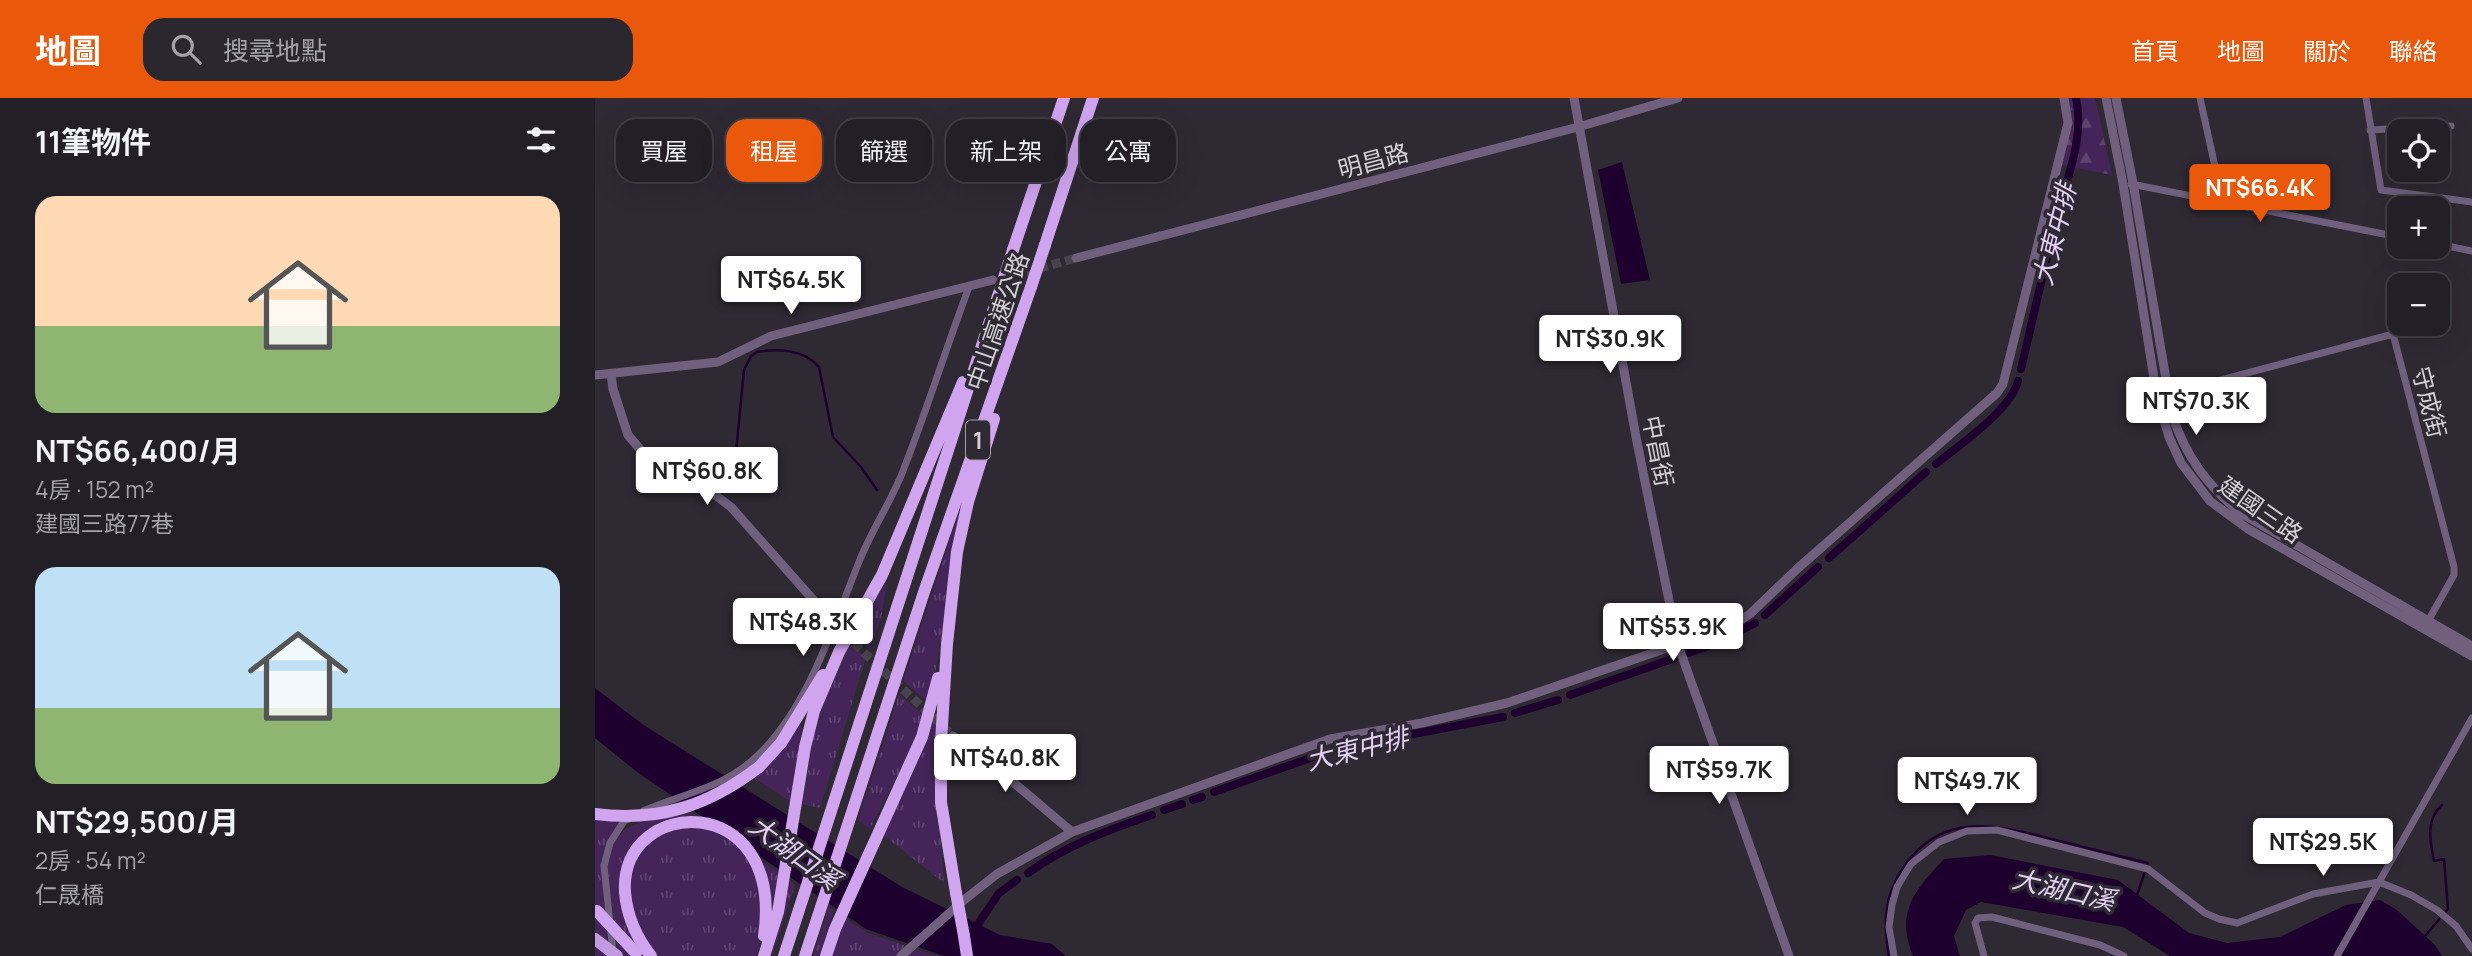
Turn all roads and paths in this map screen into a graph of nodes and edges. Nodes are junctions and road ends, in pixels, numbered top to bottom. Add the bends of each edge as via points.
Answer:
1 (1064, 98) edge
2 (1093, 98) edge
3 (1574, 98) edge
4 (1678, 98) edge
5 (2064, 98) edge
6 (2106, 98) edge
7 (2116, 98) edge
8 (2200, 98) edge
9 (2366, 98) edge
10 (1579, 127) junction
11 (2451, 127) dead end
12 (2370, 130) junction
13 (2128, 184) junction
14 (2223, 202) junction
15 (2472, 202) edge
16 (2387, 235) edge
17 (2450, 246) edge
18 (2472, 251) edge
19 (1076, 258) tunnel mouth
20 (993, 280) tunnel mouth
21 (969, 287) junction
22 (1030, 292) junction
23 (996, 302) junction
24 (611, 374) junction
25 (595, 375) edge
26 (2168, 394) junction
27 (2157, 397) junction
28 (951, 606) junction
29 (2426, 625) junction
30 (837, 628) junction
31 (1678, 645) junction
32 (2472, 646) edge
33 (839, 652) junction
34 (2472, 656) edge
35 (2472, 718) edge
36 (953, 736) tunnel mouth
37 (595, 814) edge
38 (1072, 832) junction
39 (2379, 882) junction
40 (595, 908) edge
41 (773, 912) junction
42 (595, 939) edge
43 (2472, 949) edge
44 (902, 955) edge
45 (615, 956) edge
46 (639, 956) edge
47 (652, 956) edge
48 (762, 956) edge
49 (784, 956) edge
50 (805, 956) edge
51 (825, 956) edge
52 (967, 956) edge
53 (1789, 956) edge
54 (1894, 956) edge
55 (1984, 956) edge
56 (2124, 956) edge
57 (2337, 956) edge

1 - 23 highway, 中山高速公路 / 1, bridge
2 - 22 highway, 中山高速公路 / 1, bridge
3 - 10 street, 中昌街
4 - 10 street, 明昌路
5 - 31 street via 2068,123 2006,374 1997,393 1749,614 1731,626
6 - 13 street, 建國三路
7 - 13 street, 建國三路
8 - 14 street
9 - 12 street
10 - 19 street, 明昌路
10 - 31 street, 中昌街
11 - 12 street
12 - 15 street via 2381,190
13 - 14 street
13 - 26 street, 建國三路
13 - 27 street, 建國三路
14 - 16 street
17 - 18 street
20 - 21 street
21 - 24 street via 771,337 718,362
21 - 30 street via 902,474 860,558
22 - 28 highway via 968,502
22 - 50 highway, 中山高速公路 / 1 via 924,592
23 - 33 highway via 882,575
23 - 49 highway, 中山高速公路 / 1
24 - 25 street
24 - 30 street via 628,435 636,445 730,507
26 - 27 street, 守成街
26 - 29 street, 建國三路 via 2186,450 2199,472 2230,505
26 - 29 street, 守成街 via 2393,334 2454,567
27 - 29 street, 建國三路 via 2181,463 2218,509
28 - 51 highway via 937,687 922,737
28 - 52 highway, bridge via 941,802
29 - 32 street, 建國三路
29 - 34 street, 建國三路
30 - 45 street via 785,724 755,758 728,779 669,799 624,821 610,843 604,866
31 - 38 street via 1507,703 1330,740
31 - 53 street, 中昌街
33 - 37 highway, bridge via 781,743 759,767 728,789 668,813
33 - 41 highway via 814,711
35 - 39 street
36 - 38 street
38 - 44 street via 997,874
39 - 43 street via 2437,910
39 - 54 street via 2313,894 2237,923 2205,913 2148,869 1997,830 1968,831 1938,842 1911,864 1897,887 1889,927
39 - 57 street
40 - 46 highway, bridge
41 - 47 highway via 756,862 734,834 707,823 671,824 638,848 626,874 627,909 635,933
41 - 48 highway
42 - 45 highway, bridge
55 - 56 street via 1975,923 1984,917

